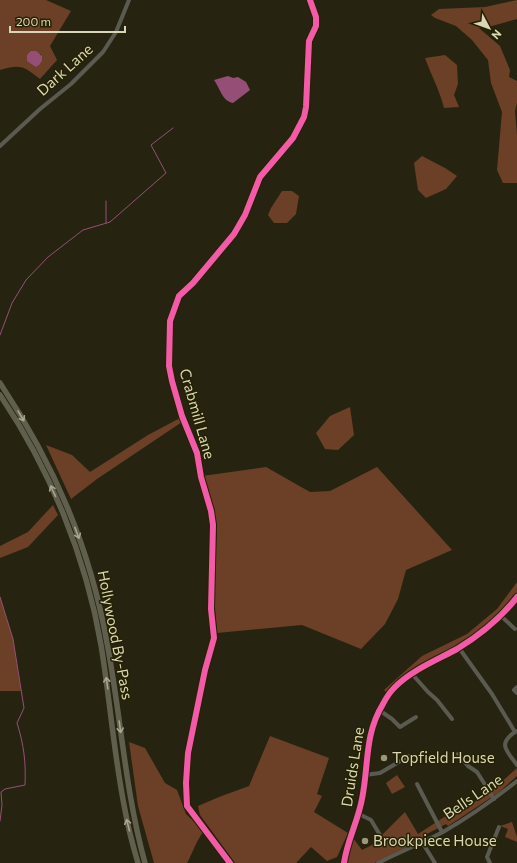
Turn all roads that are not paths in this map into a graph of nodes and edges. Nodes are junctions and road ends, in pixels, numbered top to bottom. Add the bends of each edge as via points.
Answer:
1 (129, 0) edge
2 (310, 0) edge
3 (0, 146) edge
4 (0, 383) edge
5 (0, 395) edge
6 (517, 597) edge
7 (501, 616) junction
8 (514, 630) dead end
9 (458, 648) junction
10 (412, 674) junction
11 (517, 687) edge
12 (517, 693) edge
13 (379, 710) junction
14 (416, 716) dead end
15 (452, 719) dead end
16 (516, 731) edge
17 (458, 754) dead end
18 (409, 756) dead end
19 (517, 765) edge
20 (365, 775) junction
21 (517, 781) edge
22 (417, 784) dead end
23 (494, 799) junction
24 (359, 814) junction
25 (500, 827) dead end
26 (442, 832) junction
27 (380, 835) dead end
28 (422, 842) junction
29 (138, 863) edge
30 (145, 863) edge
31 (230, 863) edge
32 (344, 863) edge
33 (378, 863) edge
34 (435, 863) edge
35 (490, 863) edge

1 - 3 street, Dark Lane via 116,32 103,52 71,84
2 - 31 street, Crabmill Lane via 316,17 316,26 309,42 304,118 292,138 260,177 245,215 234,234 179,296 170,321 169,366 173,386 197,453 214,535 211,609 214,638 188,753 187,806
4 -> 30 highway, Hollywood By-Pass via 27,426 65,499 90,569 108,644 129,787
29 -> 5 highway, Hollywood By-Pass via 125,810 101,644 83,569 65,517 35,453
6 - 7 street, Druids Lane
7 - 8 street
7 - 9 street, Druids Lane
9 - 10 street, Druids Lane
9 - 16 street
10 - 13 street, Druids Lane via 396,686
10 - 15 street
11 - 12 street via 514,690
13 - 14 street via 400,727
13 - 20 street, Druids Lane via 368,744
16 - 19 street via 508,737 504,746
17 - 23 street via 468,766 478,772
18 - 20 street via 380,773
20 - 24 street, Druids Lane
21 - 23 street, Bells Lane
22 - 26 street
23 - 26 street, Bells Lane
24 - 27 street via 371,820
24 - 32 street, Druids Lane
25 - 35 street via 488,857
26 - 28 street, Bells Lane
28 - 33 street, Bells Lane
28 - 34 street

